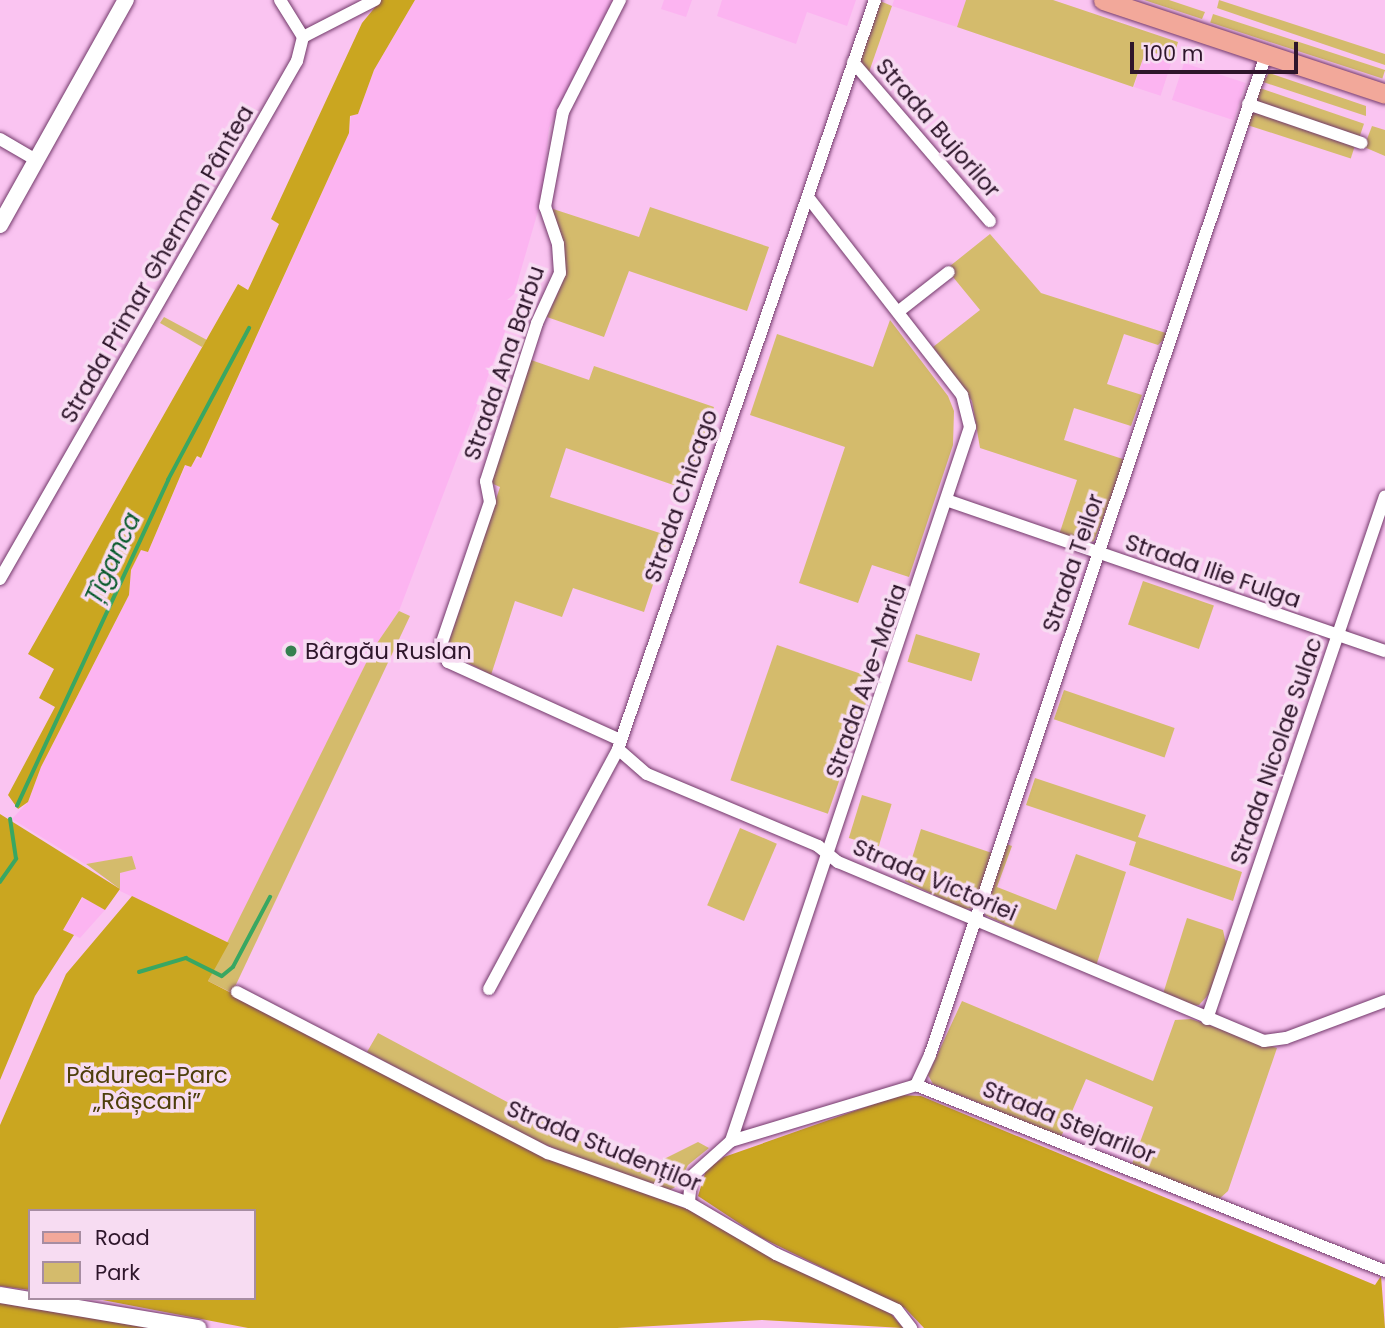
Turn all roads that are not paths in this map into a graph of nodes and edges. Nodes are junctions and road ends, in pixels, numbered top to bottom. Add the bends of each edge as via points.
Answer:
1 (126, 0) edge
2 (281, 0) edge
3 (375, 0) edge
4 (620, 0) edge
5 (875, 0) edge
6 (1103, 0) edge
7 (303, 37) junction
8 (1266, 54) junction
9 (853, 62) junction
10 (1385, 94) edge
11 (1248, 104) junction
12 (0, 139) edge
13 (1362, 143) dead end
14 (36, 160) junction
15 (808, 197) junction
16 (825, 219) junction
17 (990, 221) dead end
18 (799, 223) junction
19 (0, 225) edge
20 (949, 272) dead end
21 (899, 311) junction
22 (1385, 496) edge
23 (948, 501) junction
24 (1098, 555) junction
25 (0, 579) edge
26 (1337, 635) junction
27 (1385, 651) edge
28 (448, 662) joint
29 (618, 744) junction
30 (829, 854) junction
31 (975, 919) junction
32 (489, 989) dead end
33 (237, 992) dead end
34 (1385, 1001) edge
35 (1208, 1019) junction
36 (916, 1085) junction
37 (731, 1141) junction
38 (689, 1203) junction
39 (1385, 1271) edge
40 (0, 1295) edge
41 (28, 1300) edge
42 (30, 1300) edge
43 (198, 1328) edge
44 (911, 1328) edge

1 - 14 street
2 - 7 street
3 - 7 street
4 - 28 street, Strada Ana Barbu via 564,112 545,207 558,244 560,273 537,323 486,481 490,502 442,645
5 - 9 street, Strada Chicago
6 - 8 main road
7 - 25 street, Strada Primar Gherman Pântea via 297,61
8 - 10 main road
8 - 11 street, Strada Teilor
9 - 15 street, Strada Chicago
9 - 17 street, Strada Bujorilor
11 - 13 street
11 - 24 street, Strada Teilor
12 - 14 street
14 - 19 street
15 - 16 street, Strada Ave-Maria
15 - 18 street, Strada Chicago
16 - 18 street via 816,215
16 - 21 street, Strada Ave-Maria
18 - 29 street, Strada Chicago
20 - 21 street
21 - 23 street, Strada Ave-Maria via 962,395 970,415 969,436
22 - 26 street, Strada Nicolae Sulac
23 - 24 street, Strada Ilie Fulga
23 - 30 street, Strada Ave-Maria
24 - 26 street, Strada Ilie Fulga
24 - 31 street, Strada Teilor
26 - 27 street, Strada Ilie Fulga
26 - 35 street, Strada Nicolae Sulac
28 - 29 street, Strada Victoriei
29 - 30 street, Strada Victoriei via 647,774
29 - 32 street, Strada Chicago
30 - 31 street, Strada Victoriei via 838,862
30 - 37 street, Strada Ave-Maria
31 - 35 street, Strada Victoriei
31 - 36 street, Strada Teilor
33 - 38 street, Strada Studenților via 548,1153
34 - 35 street, Strada Victoriei via 1286,1038 1264,1041
36 - 37 street
36 - 39 street, Strada Stejarilor
37 - 38 street, Strada Ave-Maria via 691,1177
38 - 44 street, Strada Studenților via 776,1254 897,1310
40 - 41 street
42 - 43 street

